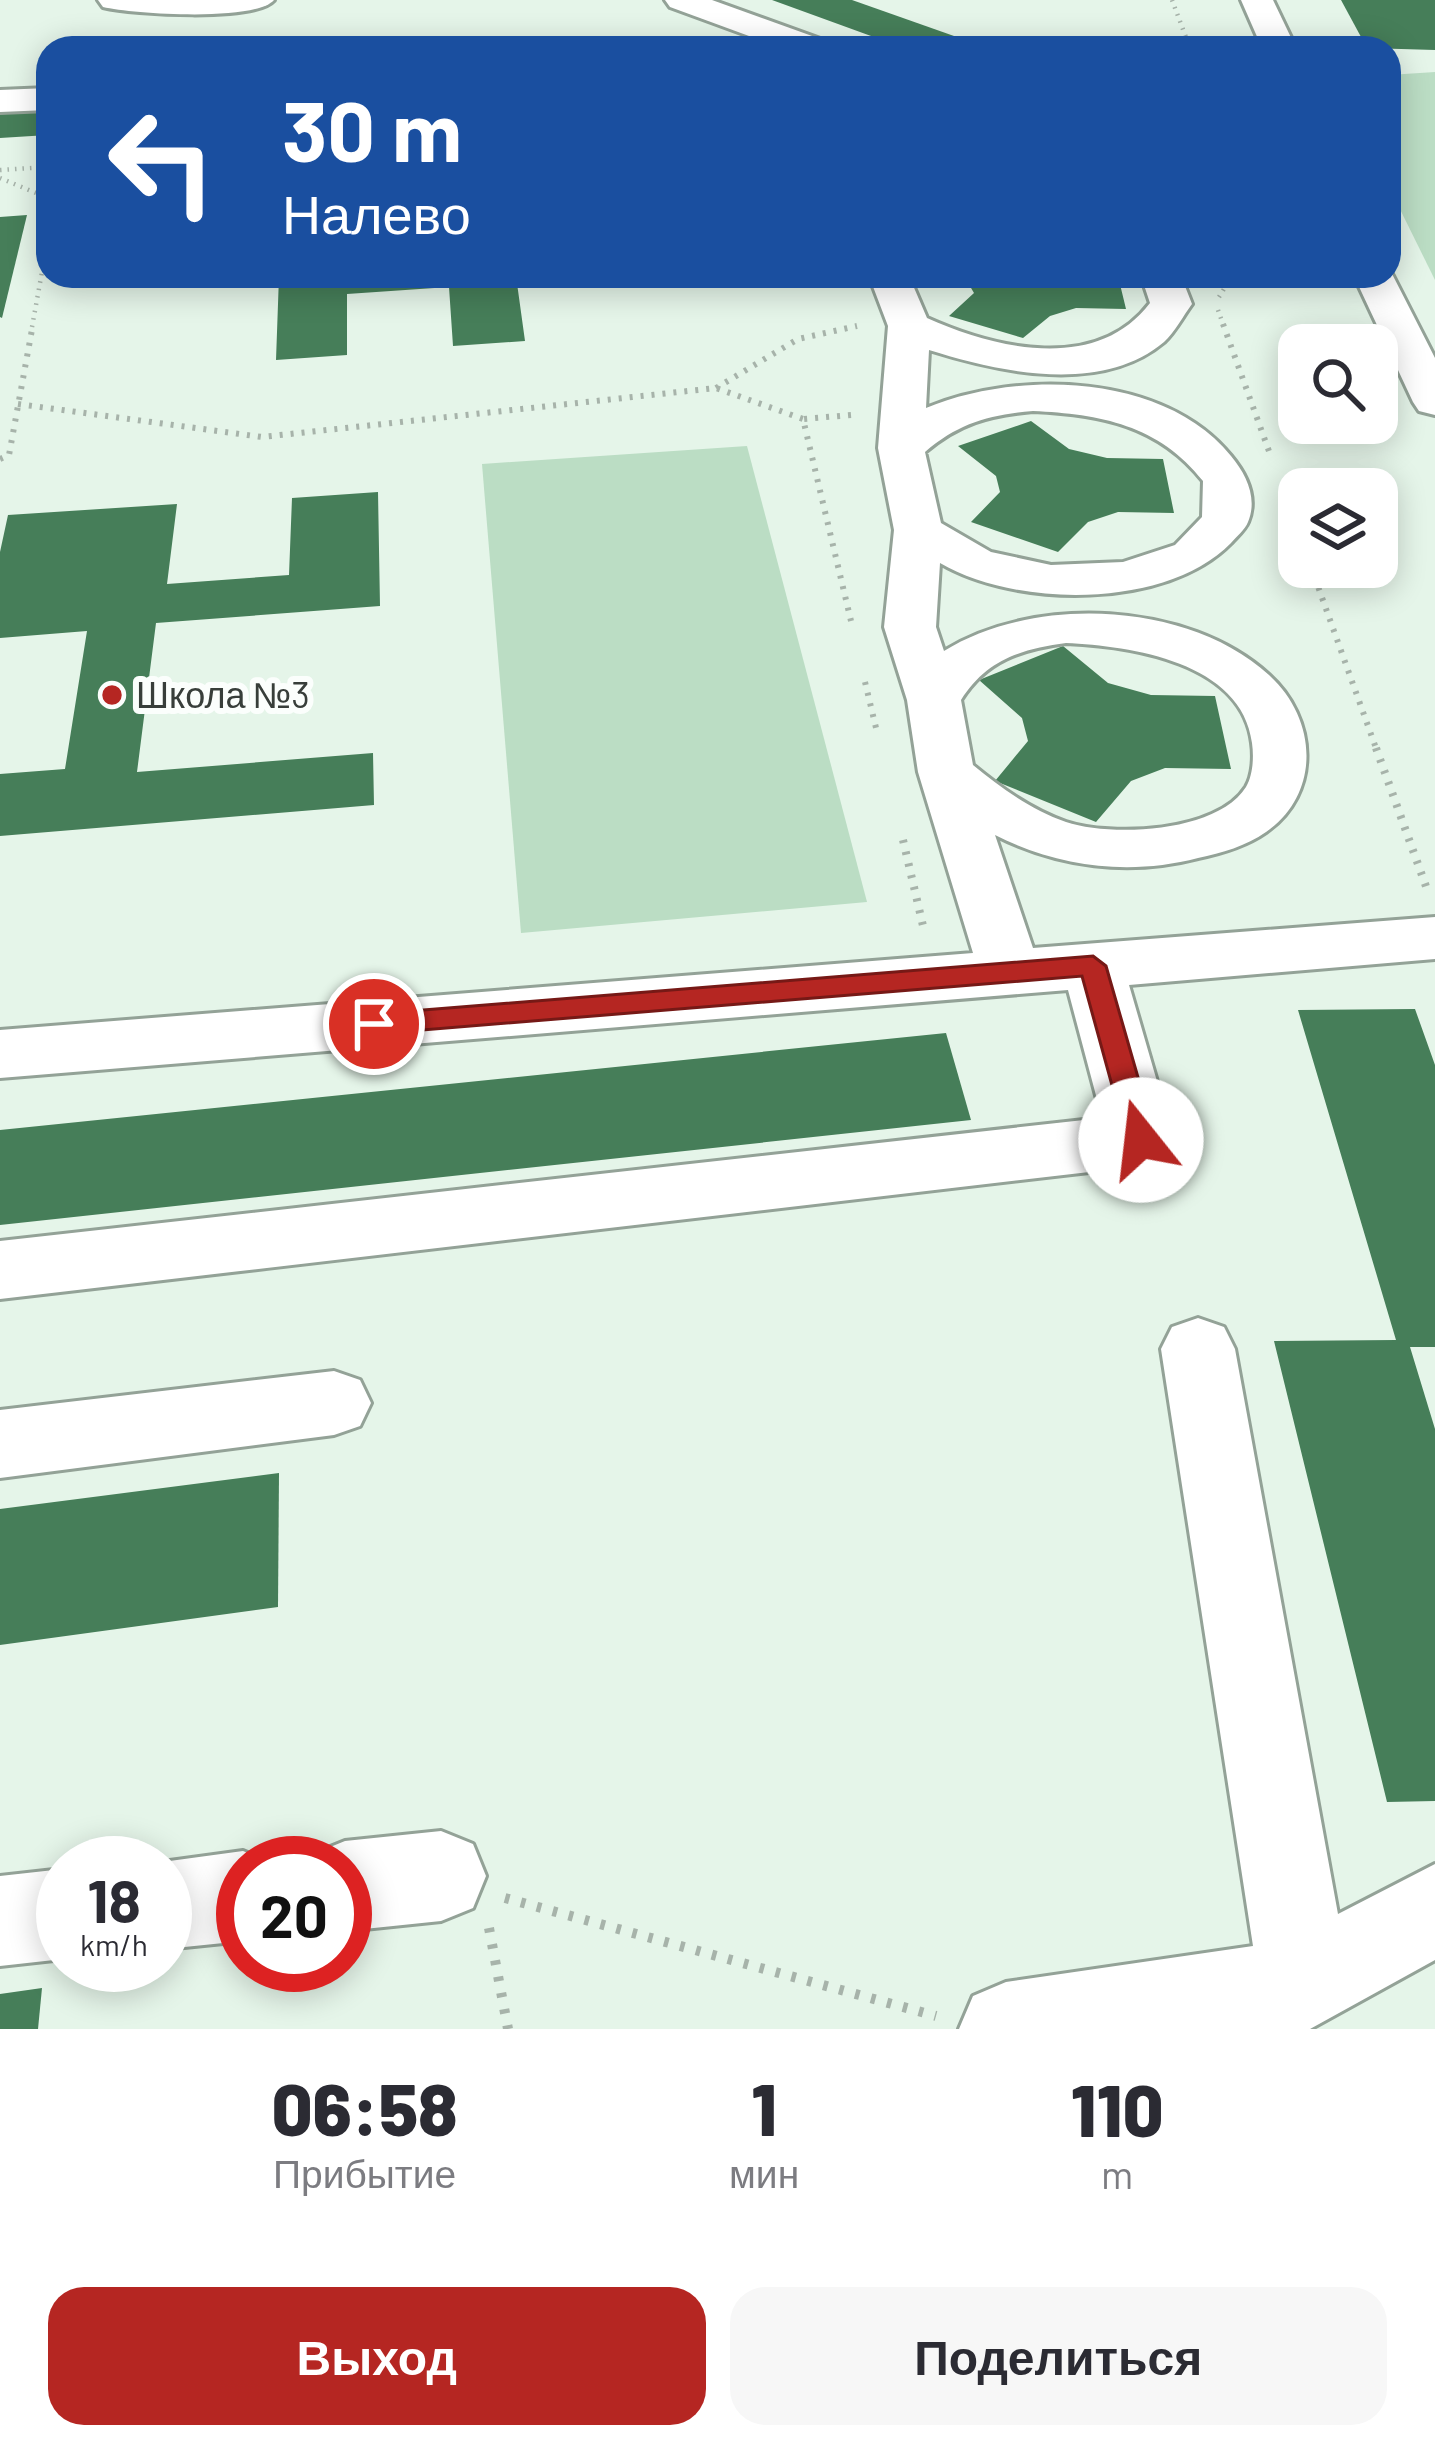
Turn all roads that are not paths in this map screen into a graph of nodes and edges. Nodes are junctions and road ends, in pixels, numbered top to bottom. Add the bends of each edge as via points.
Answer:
1 (114, 0) edge
2 (259, 0) edge
3 (681, 0) edge
4 (1257, 0) edge
5 (781, 36) edge
6 (1274, 36) edge
7 (36, 100) edge
8 (0, 101) edge
9 (1165, 288) edge
10 (1380, 288) edge
11 (901, 306) edge
12 (1435, 402) edge
13 (901, 448) junction
14 (918, 530) junction
15 (934, 700) junction
16 (946, 772) junction
17 (1435, 938) edge
18 (1093, 966) junction
19 (1010, 973) junction
20 (0, 1054) edge
21 (0, 1270) edge
22 (1198, 1348) dead end
23 (334, 1403) dead end
24 (0, 1444) edge
25 (372, 1888) edge
26 (470, 1894) road end
27 (1435, 1909) edge
28 (36, 1917) edge
29 (0, 1921) edge
30 (1305, 1985) junction
31 (983, 2026) edge

1 - 2 street
3 - 5 street
4 - 6 street
7 - 8 street
9 - 11 street via 1171,304 1160,326 1132,345 1042,361 945,344
10 - 12 street
11 - 13 street
13 - 14 street
13 - 14 street via 940,417 1000,400 1069,399 1157,422 1194,442 1226,479 1226,520 1192,555 1129,577 1032,576 975,563
14 - 15 street via 910,627
15 - 16 street
15 - 16 street via 962,663 1010,638 1073,628 1139,633 1202,653 1252,687 1280,729 1282,773 1254,813 1201,841 1130,850 1055,840 990,812
16 - 19 street
17 - 18 street
18 - 19 street
18 - 21 street via 1141,1140
19 - 20 street
22 - 30 street
23 - 24 street
25 - 26 street
27 - 30 street
28 - 29 street
30 - 31 street

